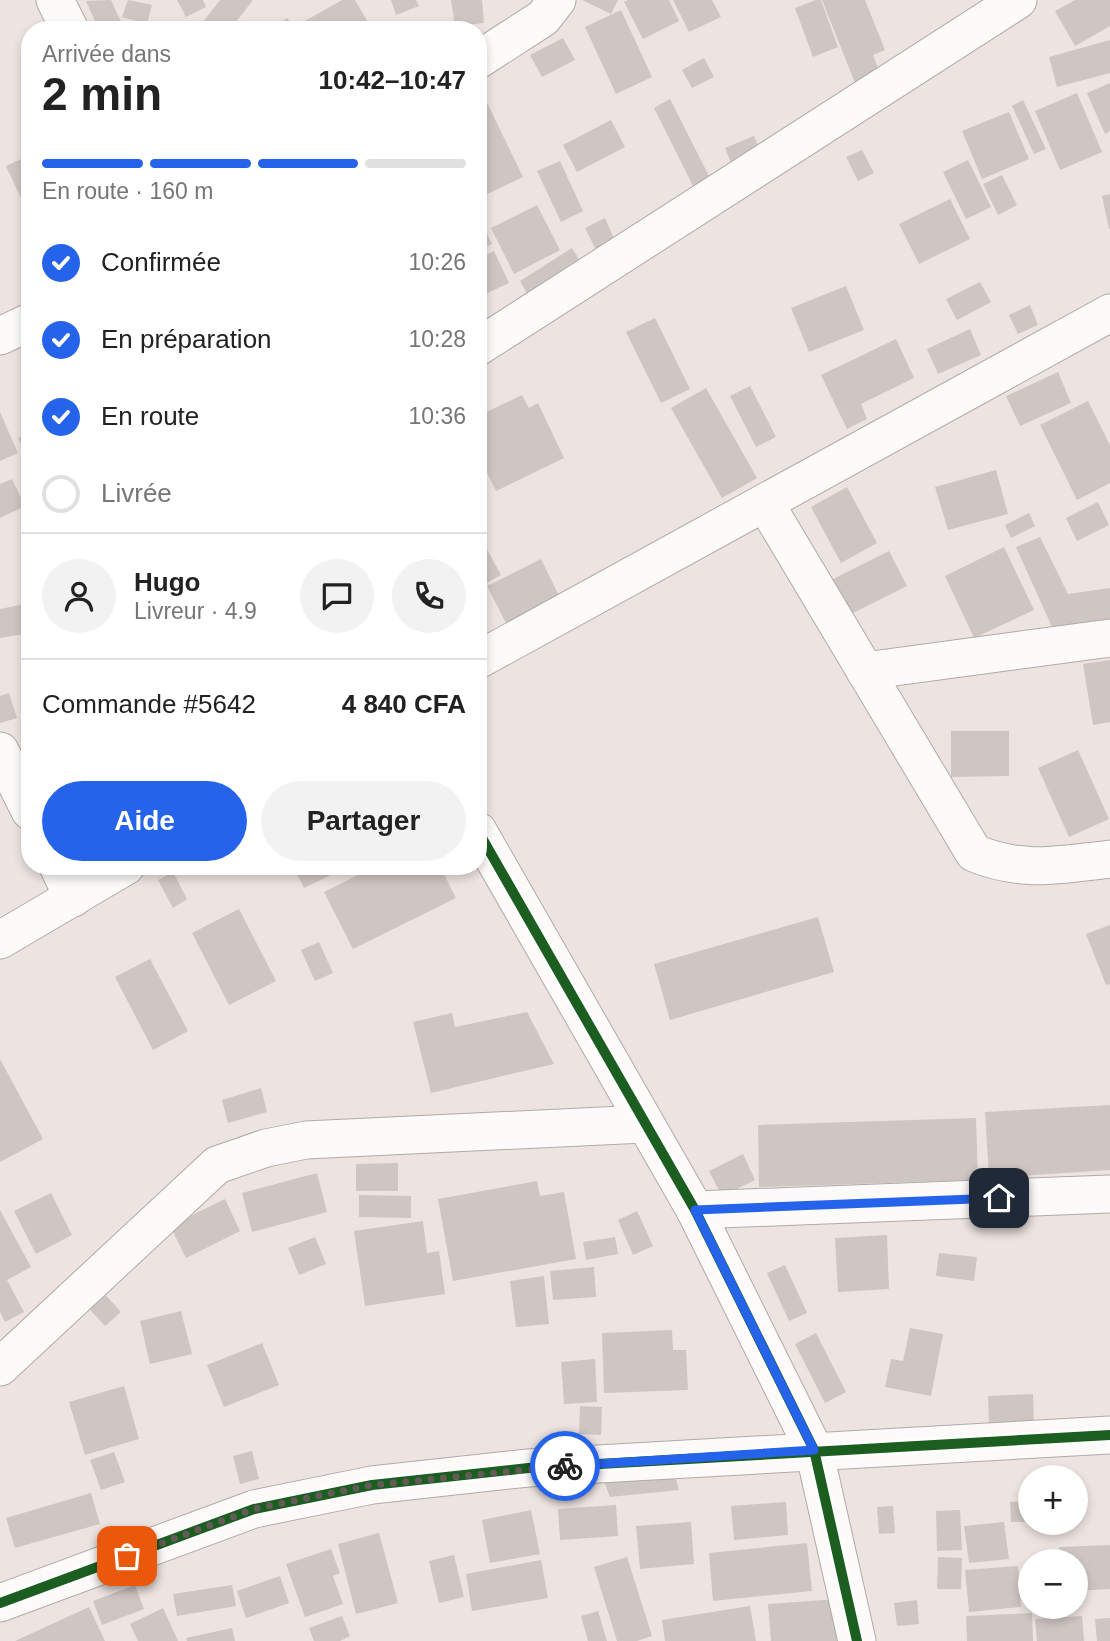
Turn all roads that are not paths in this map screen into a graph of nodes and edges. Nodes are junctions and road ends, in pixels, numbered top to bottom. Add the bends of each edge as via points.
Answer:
1 (55, 0) edge
2 (557, 0) edge
3 (1018, 0) edge
4 (66, 21) edge
5 (487, 55) edge
6 (1110, 313) edge
7 (21, 327) edge
8 (0, 336) edge
9 (487, 341) edge
10 (765, 503) junction
11 (1110, 638) edge
12 (487, 655) edge
13 (865, 671) junction
14 (0, 751) edge
15 (21, 793) edge
16 (487, 847) edge
17 (1110, 859) edge
18 (92, 875) edge
19 (65, 882) edge
20 (0, 940) edge
21 (644, 1124) junction
22 (1110, 1194) edge
23 (695, 1210) junction
24 (0, 1367) edge
25 (1110, 1435) edge
26 (814, 1450) junction
27 (0, 1603) edge
28 (858, 1641) edge

1 - 4 street
2 - 5 street via 543,18
3 - 9 street
6 - 10 street
7 - 8 street
10 - 12 street
10 - 13 street
11 - 13 street
13 - 17 street via 974,853 1000,863 1038,868
14 - 15 street
16 - 21 street
18 - 19 street
19 - 20 street
21 - 23 street
21 - 24 street via 306,1140 240,1155 217,1165
22 - 23 street
23 - 26 street
25 - 26 street
26 - 27 street via 528,1468 359,1488 254,1509
26 - 28 street

